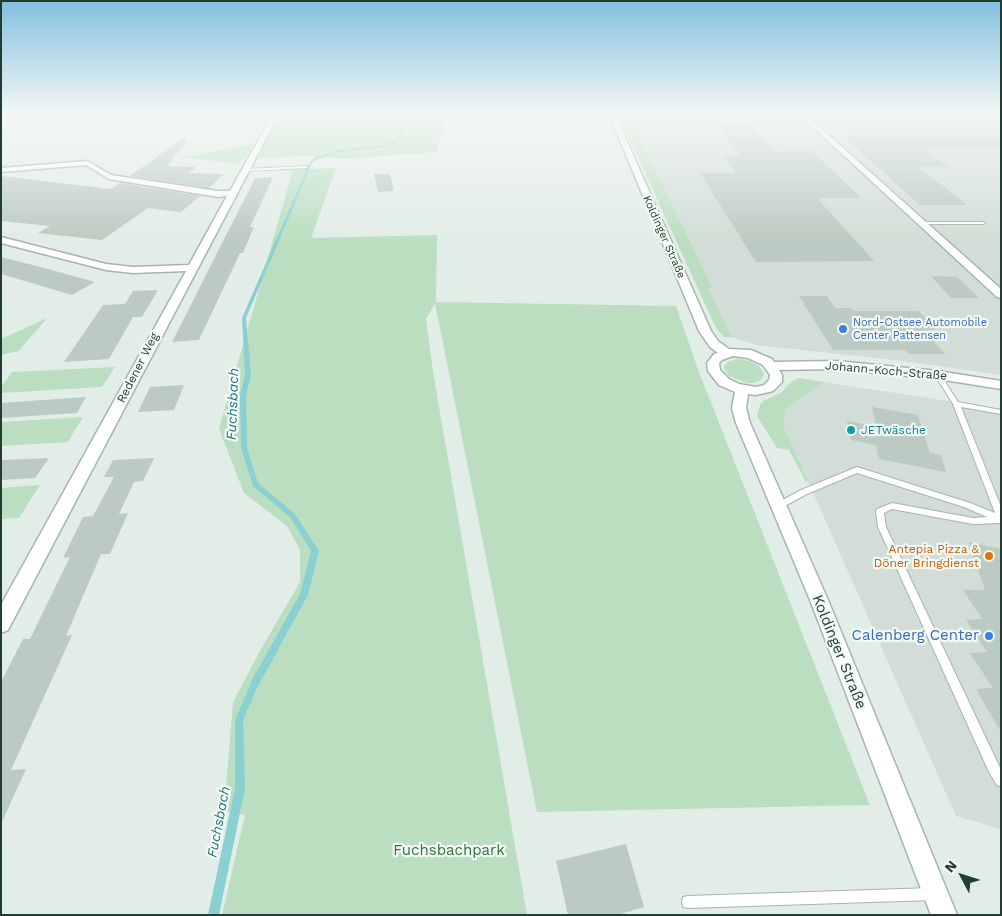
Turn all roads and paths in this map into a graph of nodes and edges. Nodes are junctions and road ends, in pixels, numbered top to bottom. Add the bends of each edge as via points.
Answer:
1 (253, 157) edge
2 (630, 157) edge
3 (849, 157) edge
4 (306, 167) dead end
5 (1, 170) edge
6 (246, 170) junction
7 (233, 193) junction
8 (983, 223) dead end
9 (922, 224) junction
10 (1, 240) edge
11 (192, 268) junction
12 (1001, 295) edge
13 (726, 353) junction
14 (772, 366) junction
15 (938, 375) junction
16 (1001, 385) edge
17 (742, 390) junction
18 (956, 404) junction
19 (1001, 412) edge
20 (778, 506) junction
21 (1001, 519) edge
22 (1, 624) edge
23 (1001, 780) edge
24 (688, 902) dead end
25 (939, 904) edge

1 - 6 street, Redener Weg
2 - 13 street, Koldinger Straße via 702,324 714,344
3 - 9 street
4 - 6 lane
5 - 7 street via 87,164 109,177 218,194
6 - 7 street, Redener Weg
7 - 11 street, Redener Weg
8 - 9 lane
9 - 12 street
10 - 11 street via 106,268
11 - 22 street, Redener Weg
13 - 14 street via 751,354
13 - 17 street via 715,360 714,371 724,382
14 - 15 street, Johann-Koch-Straße via 837,366
14 - 17 street via 777,379 772,386 762,390
15 - 16 street, Johann-Koch-Straße
15 - 18 lane
17 - 20 street, Koldinger Straße via 739,408 742,423
18 - 19 lane
18 - 21 lane
20 - 21 lane via 857,470
20 - 25 street, Koldinger Straße via 819,600
21 - 23 lane via 973,521 892,506 880,511 882,527
24 - 25 lane

